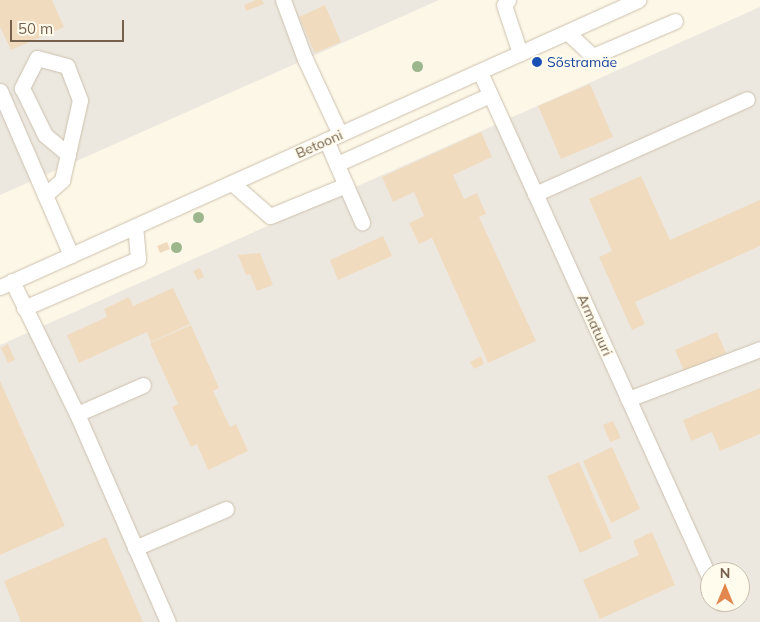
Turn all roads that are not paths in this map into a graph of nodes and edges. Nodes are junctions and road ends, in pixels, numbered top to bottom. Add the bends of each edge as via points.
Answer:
1 (283, 0) edge
2 (508, 0) edge
3 (638, 0) edge
4 (674, 21) dead end
5 (567, 32) junction
6 (520, 53) junction
7 (480, 72) junction
8 (0, 91) edge
9 (490, 95) junction
10 (747, 99) dead end
11 (333, 137) junction
12 (68, 154) junction
13 (337, 164) junction
14 (232, 182) junction
15 (346, 185) junction
16 (45, 194) junction
17 (535, 194) junction
18 (362, 222) dead end
19 (135, 227) junction
20 (71, 255) junction
21 (6, 284) edge
22 (24, 308) junction
23 (760, 349) edge
24 (143, 385) dead end
25 (628, 399) junction
26 (77, 414) junction
27 (226, 509) dead end
28 (135, 548) junction
29 (702, 562) edge
30 (168, 622) edge

1 - 11 street
2 - 6 street via 504,5
3 - 5 street, Betooni
4 - 5 street via 593,56
5 - 6 street, Betooni
6 - 7 street, Betooni
7 - 9 street, Armatuuri
7 - 11 street, Betooni
8 - 16 street
9 - 13 street
9 - 17 street, Armatuuri
10 - 17 street
11 - 13 street
11 - 14 street, Betooni
12 - 12 street via 80,100 67,66 37,58 22,88 45,135
12 - 16 street via 62,180
13 - 15 street
14 - 15 street via 270,216
14 - 19 street, Betooni
15 - 18 street
16 - 20 street
17 - 25 street, Armatuuri
19 - 20 street, Betooni
19 - 22 street via 138,259
20 - 21 street, Betooni
21 - 22 street
22 - 26 street
23 - 25 street
24 - 26 street
25 - 29 street, Armatuuri
26 - 28 street
27 - 28 street
28 - 30 street

